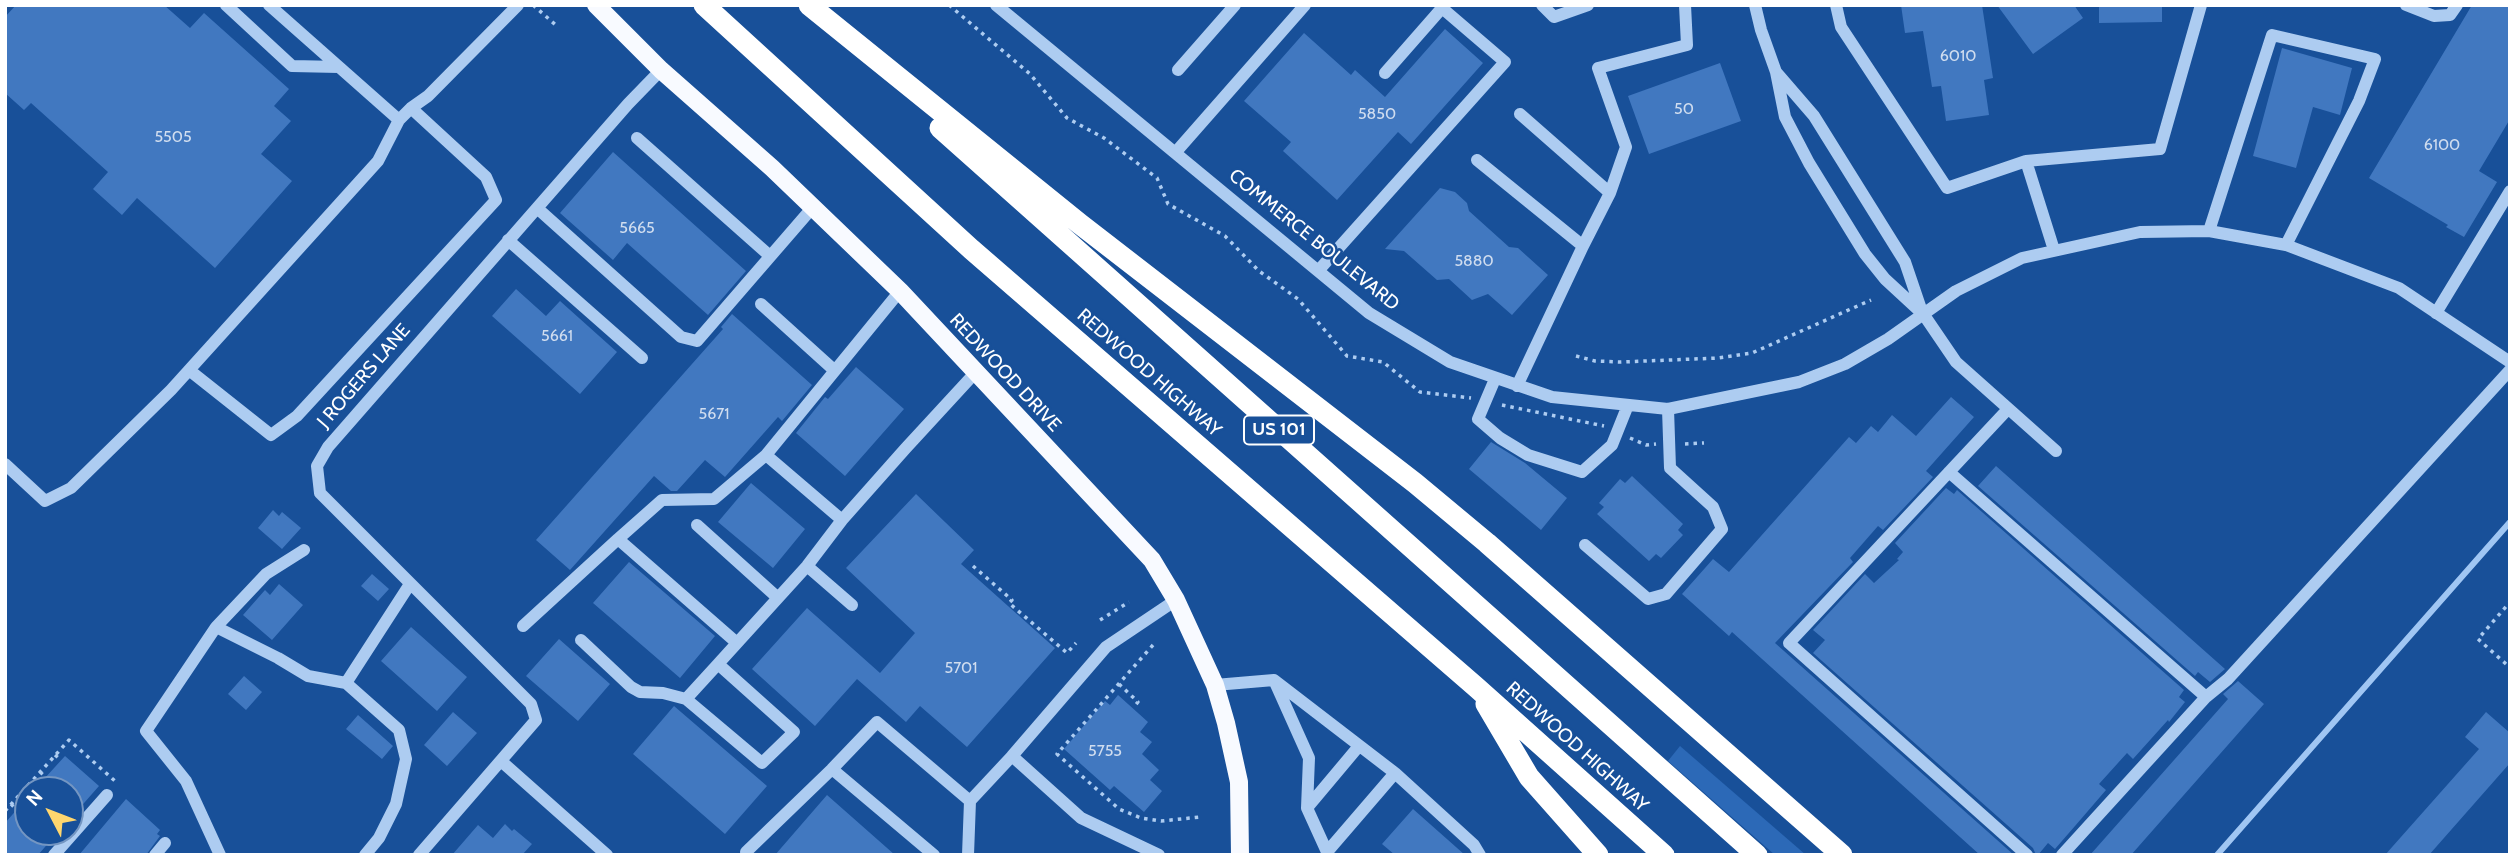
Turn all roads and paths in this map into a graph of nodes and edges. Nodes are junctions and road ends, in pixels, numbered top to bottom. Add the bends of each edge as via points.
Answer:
1 (226, 5) edge
2 (269, 5) edge
3 (519, 5) edge
4 (533, 5) edge
5 (596, 5) edge
6 (704, 5) edge
7 (802, 5) edge
8 (809, 5) edge
9 (1235, 5) edge
10 (1305, 5) edge
11 (1542, 5) edge
12 (1588, 5) edge
13 (1685, 5) edge
14 (1755, 5) edge
15 (1836, 5) edge
16 (2201, 5) edge
17 (2406, 5) edge
18 (2457, 5) edge
19 (997, 6) edge
20 (558, 27) dead end
21 (340, 67) junction
22 (661, 70) junction
23 (1178, 70) dead end
24 (1776, 72) junction
25 (1385, 73) dead end
26 (411, 108) junction
27 (1520, 114) dead end
28 (399, 120) junction
29 (637, 138) dead end
30 (1175, 153) junction
31 (1477, 160) dead end
32 (2026, 162) junction
33 (2510, 191) edge
34 (1610, 193) junction
35 (813, 207) junction
36 (537, 208) junction
37 (2505, 208) edge
38 (2209, 231) junction
39 (508, 240) junction
40 (2286, 245) junction
41 (1583, 246) junction
42 (2054, 250) junction
43 (770, 256) junction
44 (1318, 271) junction
45 (900, 291) junction
46 (1871, 300) dead end
47 (761, 304) dead end
48 (2437, 313) junction
49 (1924, 315) junction
50 (1576, 356) dead end
51 (642, 358) dead end
52 (2510, 362) edge
53 (189, 370) junction
54 (834, 370) junction
55 (2510, 370) edge
56 (975, 373) junction
57 (1495, 379) junction
58 (1517, 386) junction
59 (1628, 405) junction
60 (2008, 408) junction
61 (1668, 409) junction
62 (2056, 451) dead end
63 (766, 455) junction
64 (5, 464) edge
65 (1949, 472) junction
66 (842, 520) junction
67 (697, 525) dead end
68 (618, 539) junction
69 (1585, 545) dead end
70 (304, 550) dead end
71 (807, 566) junction
72 (973, 566) dead end
73 (410, 584) junction
74 (778, 598) junction
75 (1177, 600) junction
76 (1129, 602) dead end
77 (2510, 602) edge
78 (852, 605) dead end
79 (1100, 621) dead end
80 (523, 626) dead end
81 (216, 627) junction
82 (581, 640) dead end
83 (737, 643) junction
84 (1076, 643) dead end
85 (1153, 645) dead end
86 (718, 664) junction
87 (2506, 664) dead end
88 (1274, 680) junction
89 (346, 683) junction
90 (1119, 684) junction
91 (1215, 685) junction
92 (1476, 687) junction
93 (2206, 698) junction
94 (686, 699) junction
95 (1133, 708) dead end
96 (1359, 746) junction
97 (55, 755) junction
98 (1012, 755) junction
99 (61, 760) dead end
100 (502, 761) junction
101 (832, 769) junction
102 (40, 772) junction
103 (1395, 773) junction
104 (37, 776) edge
105 (45, 776) edge
106 (117, 783) dead end
107 (107, 795) dead end
108 (14, 801) edge
109 (970, 801) junction
110 (11, 804) junction
111 (14, 807) edge
112 (1307, 808) junction
113 (5, 811) edge
114 (1200, 817) dead end
115 (165, 843) dead end
116 (746, 852) dead end
117 (54, 855) edge
118 (155, 855) edge
119 (220, 855) edge
120 (365, 855) edge
121 (419, 855) edge
122 (607, 855) edge
123 (934, 855) edge
124 (968, 855) edge
125 (1159, 855) edge
126 (1240, 855) edge
127 (1479, 855) edge
128 (1598, 855) edge
129 (1664, 855) edge
130 (1757, 855) edge
131 (1842, 855) edge
132 (2026, 855) edge
133 (2063, 855) edge

1 - 21 street via 292,66
2 - 21 street
3 - 26 street
4 - 20 path
5 - 22 main road, REDWOOD DRIVE
6 - 92 highway, REDWOOD HIGHWAY via 971,249
7 - 130 highway, REDWOOD HIGHWAY / US 101
8 - 131 highway via 1477,534
9 - 23 street
10 - 30 street
11 - 12 street via 1554,17
13 - 34 street via 1687,45 1598,68 1626,146
14 - 24 street
15 - 32 street via 1841,27 1947,188
16 - 32 street via 2160,149
17 - 18 street via 2434,16 2450,15
19 - 30 street, COMMERCE BOULEVARD
21 - 28 street
22 - 35 main road, REDWOOD DRIVE
22 - 36 street, J ROGERS LANE
24 - 49 street via 1814,116 1905,262
24 - 49 street via 1785,117 1809,163 1865,254
25 - 44 street via 1442,8 1505,62
26 - 28 street
26 - 53 street via 486,177 496,200 297,416 271,435
27 - 34 street
28 - 53 street via 378,161
29 - 43 street
30 - 44 street, COMMERCE BOULEVARD
31 - 41 street
32 - 42 street
33 - 37 street
34 - 41 street
35 - 43 street
35 - 45 main road, REDWOOD DRIVE
36 - 39 street, J ROGERS LANE
36 - 43 street via 681,337 697,341
37 - 48 street
38 - 40 street, COMMERCE BOULEVARD
38 - 40 street via 2272,36 2375,59 2359,102
38 - 42 street, COMMERCE BOULEVARD via 2140,232
39 - 51 street
39 - 73 street, J ROGERS LANE via 328,446 317,466 320,493
40 - 48 street, COMMERCE BOULEVARD via 2399,288
41 - 58 street
42 - 49 street, COMMERCE BOULEVARD via 2022,258 1956,291
44 - 57 street, COMMERCE BOULEVARD via 1369,313 1450,362
45 - 54 street
45 - 56 main road, REDWOOD DRIVE
46 - 50 path via 1752,353 1620,362
47 - 54 street
48 - 52 street, COMMERCE BOULEVARD
49 - 60 street via 1956,362
49 - 61 street, COMMERCE BOULEVARD via 1844,364 1799,382
53 - 64 street via 71,488 45,501
54 - 63 street
55 - 93 street
56 - 66 street
56 - 75 main road, REDWOOD DRIVE via 1152,560
57 - 58 street, COMMERCE BOULEVARD
57 - 59 street via 1478,419 1528,456 1582,472 1612,445
58 - 59 street, COMMERCE BOULEVARD via 1552,397
59 - 61 street, COMMERCE BOULEVARD
60 - 62 street
60 - 65 street
61 - 69 street via 1670,468 1713,507 1722,529 1666,594 1648,599
63 - 66 street
63 - 68 street via 714,499 663,500
65 - 93 street
65 - 132 street via 1789,643
66 - 71 street
67 - 74 street
68 - 80 street
68 - 83 street
70 - 81 street via 266,574
71 - 74 street
71 - 78 street
72 - 84 path via 1067,653
73 - 89 street
73 - 100 street, J ROGERS LANE via 531,704 536,720
74 - 83 street
75 - 91 main road, REDWOOD DRIVE
75 - 98 street via 1106,647
76 - 79 path
77 - 87 path via 2478,639
81 - 89 street via 308,676
81 - 119 street via 146,731 186,781
82 - 94 street via 631,687
83 - 86 street
85 - 90 path
86 - 94 street
86 - 94 street via 794,732 762,763
88 - 91 street
88 - 96 street
88 - 112 street via 1309,758
89 - 120 street via 399,730 406,759 396,804
90 - 95 path via 1138,702
90 - 114 path via 1057,754 1119,809 1161,821
91 - 126 main road, REDWOOD DRIVE via 1239,782
92 - 128 highway via 1529,776
92 - 129 highway, REDWOOD HIGHWAY
93 - 133 street
96 - 103 street
96 - 112 street
97 - 99 path
97 - 102 path
97 - 106 path via 69,740
98 - 109 street
98 - 125 street via 1082,818
100 - 121 street
100 - 122 street
101 - 109 street via 877,722
101 - 116 street
101 - 123 street
102 - 104 path
102 - 105 path
103 - 112 street via 1327,852
103 - 127 street via 1474,845
107 - 117 street
108 - 110 path
109 - 124 street
110 - 111 path
110 - 113 path
115 - 118 street

